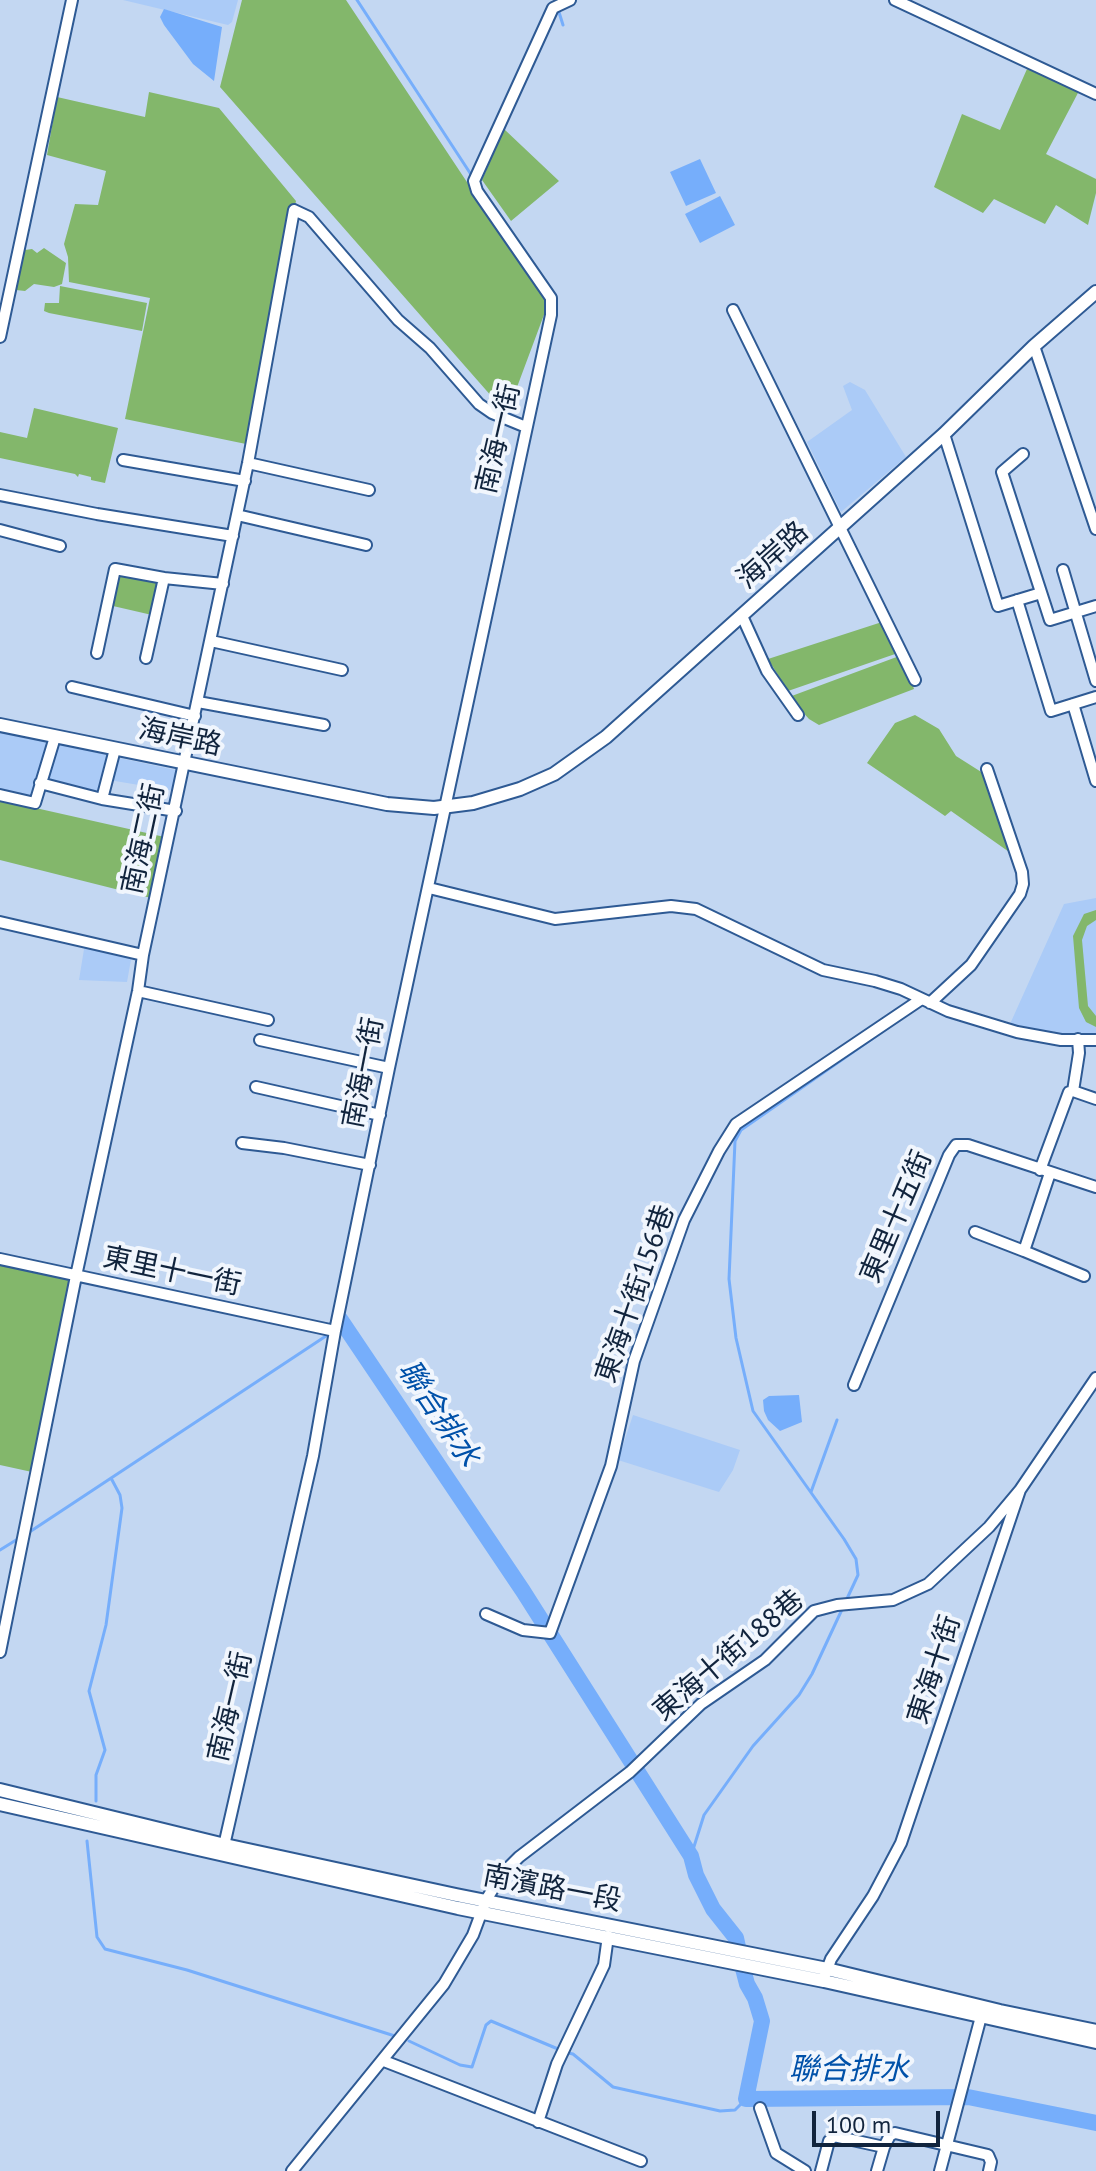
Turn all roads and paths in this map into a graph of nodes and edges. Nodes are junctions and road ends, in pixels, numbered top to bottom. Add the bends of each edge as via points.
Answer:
1 (72, 0) edge
2 (570, 0) edge
3 (895, 0) edge
4 (1096, 94) edge
5 (1096, 292) edge
6 (733, 310) dead end
7 (0, 337) edge
8 (1034, 346) junction
9 (526, 427) junction
10 (944, 434) junction
11 (1023, 454) dead end
12 (123, 460) dead end
13 (248, 463) junction
14 (245, 481) junction
15 (1083, 489) junction
16 (369, 490) dead end
17 (1096, 494) edge
18 (0, 495) edge
19 (237, 515) junction
20 (841, 527) junction
21 (1096, 529) edge
22 (0, 530) edge
23 (233, 536) junction
24 (366, 545) dead end
25 (60, 546) dead end
26 (1063, 570) dead end
27 (164, 578) junction
28 (223, 584) junction
29 (1041, 593) junction
30 (1017, 600) junction
31 (1096, 606) edge
32 (1075, 612) junction
33 (742, 616) junction
34 (211, 641) junction
35 (97, 653) dead end
36 (146, 658) dead end
37 (342, 670) dead end
38 (915, 680) dead end
39 (1096, 681) edge
40 (72, 687) dead end
41 (1096, 697) edge
42 (198, 702) junction
43 (1073, 704) junction
44 (798, 715) dead end
45 (195, 716) junction
46 (0, 725) edge
47 (324, 725) dead end
48 (55, 737) junction
49 (1091, 748) edge
50 (115, 749) junction
51 (186, 763) junction
52 (987, 769) dead end
53 (1096, 781) edge
54 (40, 783) junction
55 (0, 795) edge
56 (102, 799) junction
57 (448, 805) junction
58 (176, 811) junction
59 (429, 888) junction
60 (0, 922) edge
61 (143, 955) junction
62 (138, 991) junction
63 (925, 1001) junction
64 (268, 1020) dead end
65 (1078, 1039) junction
66 (260, 1040) dead end
67 (1096, 1040) edge
68 (389, 1068) junction
69 (256, 1087) dead end
70 (1073, 1091) junction
71 (1096, 1099) edge
72 (380, 1115) junction
73 (242, 1143) dead end
74 (370, 1165) junction
75 (1045, 1172) junction
76 (1096, 1187) edge
77 (975, 1232) dead end
78 (1024, 1251) junction
79 (0, 1259) edge
80 (76, 1276) junction
81 (1084, 1276) dead end
82 (335, 1331) junction
83 (1096, 1378) edge
84 (854, 1385) dead end
85 (1020, 1490) junction
86 (486, 1614) dead end
87 (0, 1652) edge
88 (0, 1790) edge
89 (0, 1804) edge
90 (223, 1850) junction
91 (484, 1906) junction
92 (608, 1936) junction
93 (825, 1975) junction
94 (982, 2012) junction
95 (1096, 2031) edge
96 (1096, 2042) edge
97 (384, 2061) junction
98 (760, 2108) dead end
99 (538, 2122) junction
100 (948, 2144) junction
101 (884, 2147) junction
102 (641, 2161) dead end
103 (292, 2171) edge
104 (805, 2171) edge
105 (821, 2171) edge
106 (877, 2171) edge
107 (940, 2171) edge
108 (989, 2171) edge

1 - 7 street
2 - 9 street, 南海一街 via 553,8 474,181 552,300
3 - 4 street
5 - 8 main road, 海岸路
6 - 20 street
8 - 10 main road, 海岸路
8 - 15 street
9 - 13 street, 南海二街 via 479,404 309,217 294,210
9 - 57 street, 南海一街
10 - 20 main road, 海岸路
10 - 30 street via 998,606
11 - 29 street via 1002,472
12 - 14 street
13 - 14 street, 南海二街
13 - 16 street
14 - 19 street, 南海二街
15 - 17 street
15 - 21 street
18 - 23 street
19 - 23 street, 南海二街
19 - 24 street
20 - 33 main road, 海岸路
20 - 38 street
22 - 25 street
23 - 28 street, 南海二街
26 - 32 street
27 - 28 street
27 - 35 street via 115,569
27 - 36 street
28 - 34 street, 南海二街
29 - 30 street
29 - 32 street via 1050,620
30 - 43 street via 1051,711
31 - 32 street
32 - 39 street
33 - 44 street via 767,671
33 - 57 main road, 海岸路 via 579,758 520,789
34 - 37 street
34 - 42 street, 南海二街
40 - 45 street
41 - 43 street
42 - 45 street, 南海二街
42 - 47 street
43 - 49 street
45 - 51 street, 南海二街
46 - 48 main road, 海岸路
48 - 50 main road, 海岸路
48 - 54 street
49 - 53 street
50 - 51 main road, 海岸路
50 - 56 street
51 - 57 main road, 海岸路 via 387,804
51 - 58 street, 南海二街
52 - 63 street via 1023,884 971,965
54 - 55 street via 35,803
54 - 56 street
56 - 58 street
57 - 59 street, 南海一街
58 - 61 street, 南海二街
59 - 63 street via 555,919 671,906 696,909 823,970 875,981
59 - 68 street, 南海一街
60 - 61 street
61 - 62 street, 南海二街
62 - 64 street
62 - 80 street, 南海二街
63 - 65 street via 1017,1032
63 - 86 street, 東海十街156巷 via 736,1124 684,1220 634,1361 611,1466 550,1633 523,1630
65 - 67 street
65 - 70 street
66 - 68 street
68 - 72 street, 南海一街
69 - 72 street
70 - 71 street
70 - 75 street
72 - 74 street, 南海一街
73 - 74 street
74 - 82 street, 南海一街
75 - 76 street, 東里十五街
75 - 78 street
75 - 84 street, 東里十五街 via 968,1145 952,1148
77 - 78 street
78 - 81 street
79 - 80 street, 東里十一街
80 - 82 street, 東里十一街
80 - 87 street, 南海二街
82 - 90 street, 南海一街 via 313,1456
83 - 85 street, 東海十街
85 - 91 street, 東海十街188巷 via 928,1584 893,1600 814,1611 765,1660 701,1704 630,1772 519,1857
85 - 93 street, 東海十街 via 901,1843
88 - 90 main road, 南濱路一段
89 - 90 main road, 南濱路一段
90 - 91 main road, 南濱路一段
91 - 92 main road, 南濱路一段
91 - 93 main road, 南濱路一段
91 - 97 street, 東海十街188巷 via 444,1984
92 - 93 main road, 南濱路一段 via 773,1970
92 - 99 street via 604,1965 557,2064
93 - 94 main road, 南濱路一段
94 - 95 main road, 南濱路一段
94 - 96 main road, 南濱路一段
94 - 100 street
97 - 99 street
97 - 103 street, 東海十街188巷
98 - 104 street via 776,2153
99 - 102 street
100 - 101 street via 895,2133
100 - 107 street
100 - 108 street via 988,2155
101 - 105 street via 834,2136
101 - 106 street

